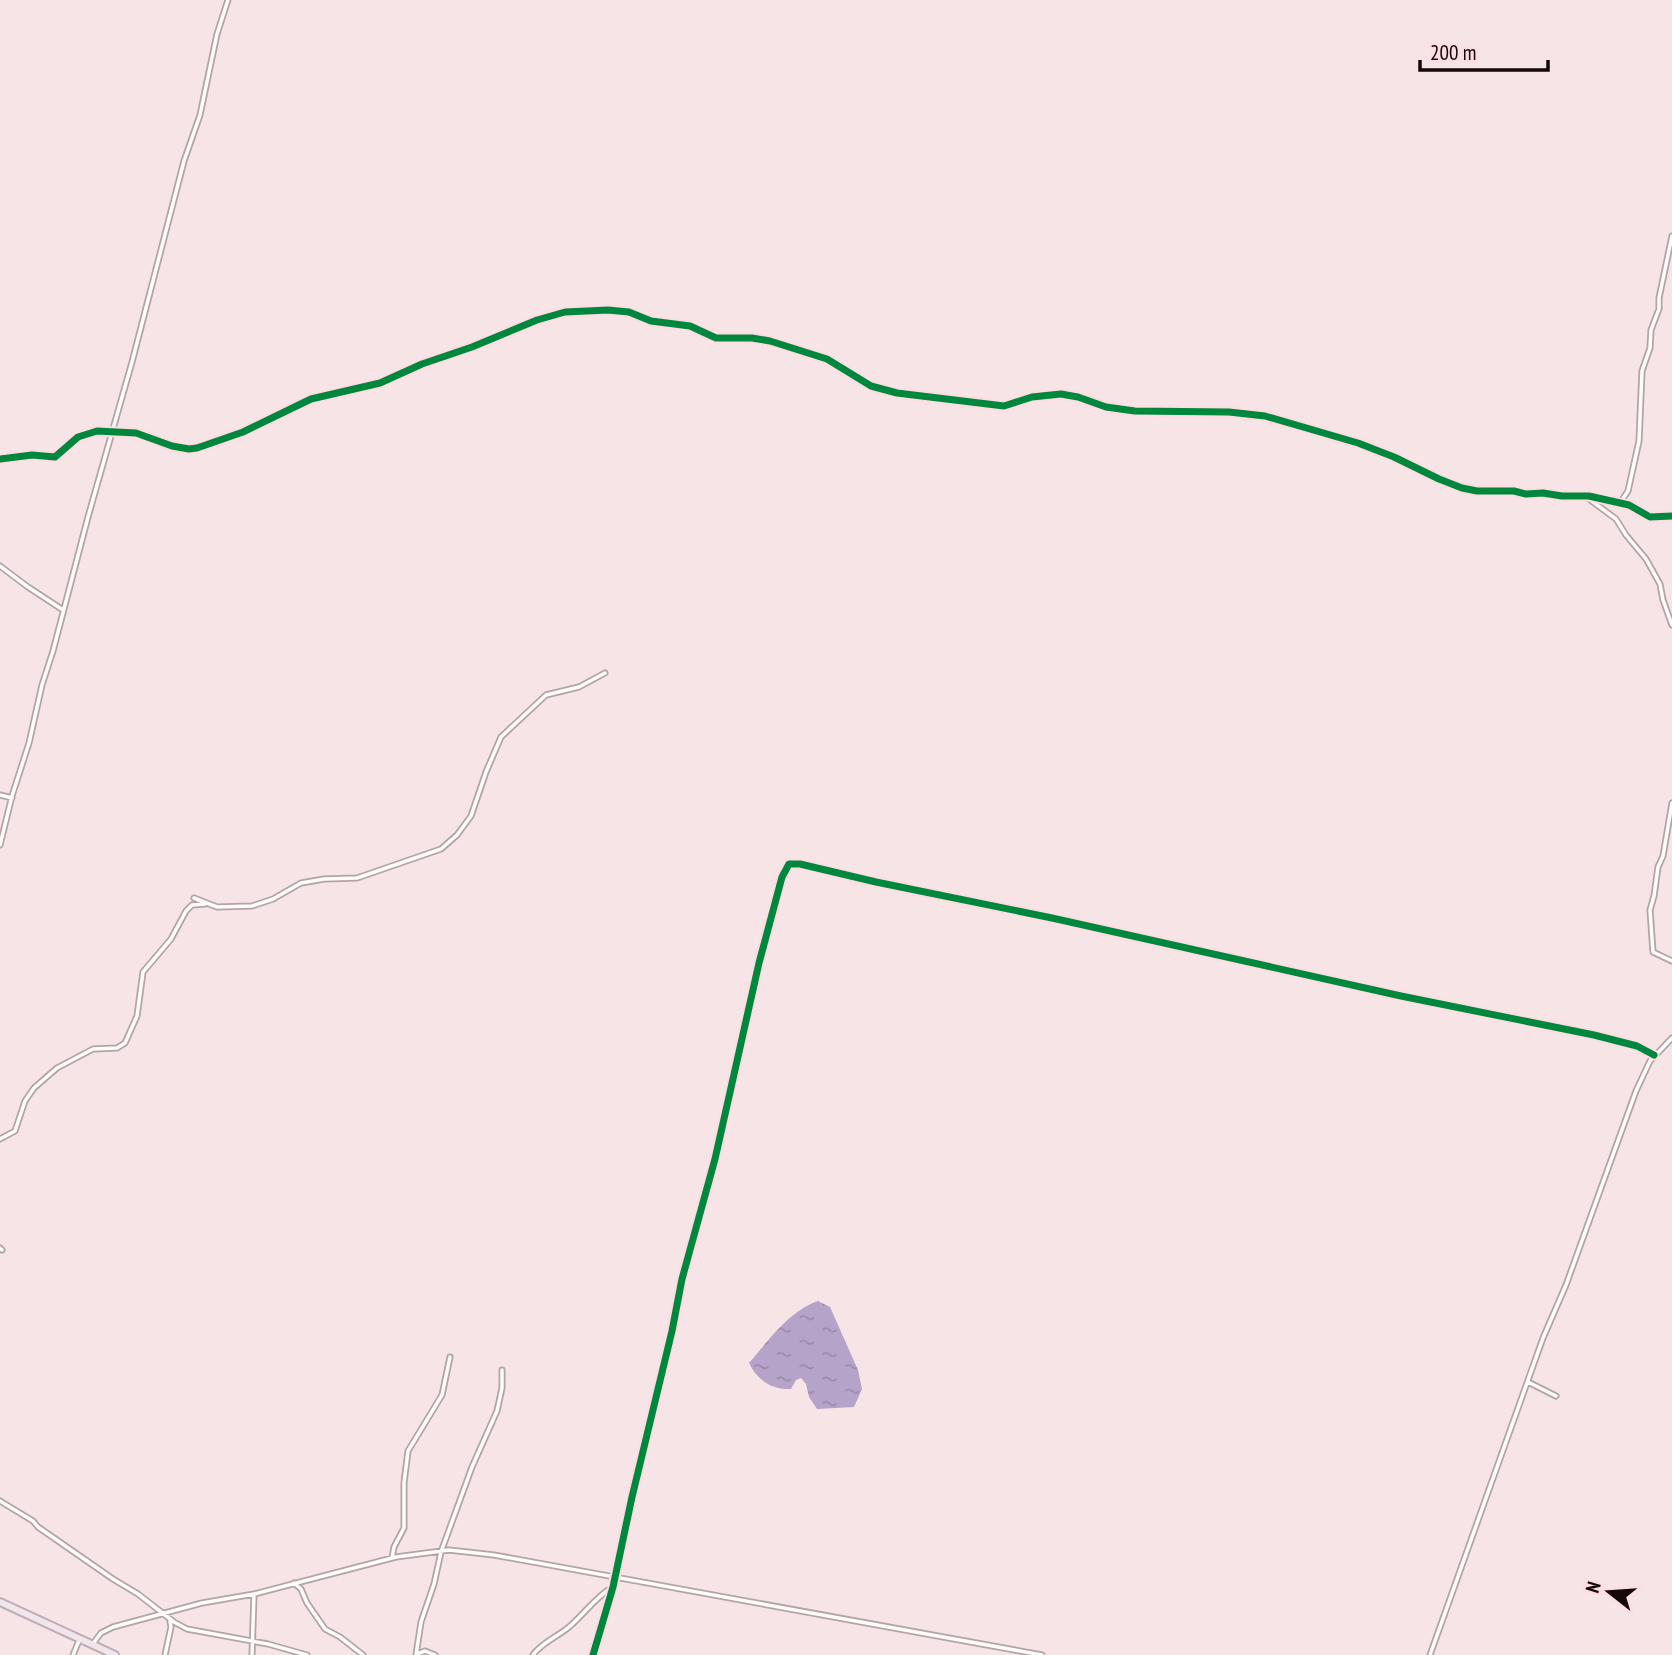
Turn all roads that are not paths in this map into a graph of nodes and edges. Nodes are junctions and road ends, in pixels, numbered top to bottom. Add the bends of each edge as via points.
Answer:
1 (228, 0) edge
2 (1672, 236) edge
3 (113, 433) junction
4 (0, 459) edge
5 (1585, 496) junction
6 (1620, 503) junction
7 (1672, 516) edge
8 (0, 566) edge
9 (64, 610) junction
10 (1672, 625) edge
11 (605, 673) dead end
12 (0, 795) edge
13 (12, 798) junction
14 (1672, 803) edge
15 (0, 845) edge
16 (194, 898) dead end
17 (207, 903) junction
18 (1672, 961) edge
19 (1672, 1038) edge
20 (1654, 1055) junction
21 (0, 1139) edge
22 (450, 1357) dead end
23 (502, 1370) dead end
24 (1528, 1382) junction
25 (1556, 1396) dead end
26 (0, 1500) edge
27 (441, 1552) junction
28 (392, 1560) junction
29 (614, 1578) junction
30 (294, 1583) junction
31 (613, 1587) junction
32 (254, 1594) junction
33 (0, 1602) edge
34 (164, 1614) junction
35 (169, 1619) junction
36 (80, 1638) junction
37 (251, 1642) junction
38 (92, 1645) junction
39 (293, 1653) edge
40 (73, 1655) edge
41 (115, 1655) edge
42 (165, 1655) edge
43 (252, 1655) edge
44 (307, 1655) edge
45 (363, 1655) edge
46 (417, 1655) edge
47 (435, 1655) edge
48 (533, 1655) edge
49 (593, 1655) edge
50 (1042, 1655) edge
51 (1430, 1655) edge

1 - 3 street
2 - 6 street via 1660,309 1642,372 1639,441 1628,491
3 - 4 street via 83,435 55,457
3 - 5 street via 136,433 172,446 197,448 311,399 380,383 537,320 565,312 608,310 690,326 716,338 770,341 833,362 871,386 897,393 1004,406 1061,394 1135,411 1265,416 1370,448 1462,488
3 - 9 street
5 - 6 street
5 - 10 street via 1616,519 1646,559 1660,584
6 - 7 street via 1650,517
8 - 9 street
9 - 13 street
11 - 17 street via 579,687 546,695 501,737 471,816 441,849 360,877 300,883 253,906
12 - 13 street
13 - 15 street
14 - 18 street via 1650,917 1653,952
16 - 17 street
17 - 21 street via 186,911 171,939 143,972 137,1016 125,1043 93,1049 57,1068 25,1101 15,1131
19 - 20 street
20 - 24 street via 1636,1091
20 - 29 street via 1637,1046 1581,1033 789,864 782,877 682,1279
22 - 28 street via 442,1395 408,1451 404,1528
23 - 27 street via 497,1410
24 - 25 street
24 - 51 street
26 - 34 street
27 - 28 street
27 - 29 street via 494,1555
27 - 46 street via 421,1622
28 - 30 street
29 - 31 street
29 - 50 street
30 - 32 street
30 - 45 street via 325,1629
31 - 48 street
31 - 49 street
32 - 34 street
32 - 37 street
33 - 36 highway
34 - 35 street
34 - 38 street via 106,1630
35 - 37 street via 196,1632
35 - 42 street
36 - 38 highway
36 - 40 street
37 - 39 street
37 - 43 street
38 - 41 highway
39 - 44 street
46 - 47 street via 425,1651

